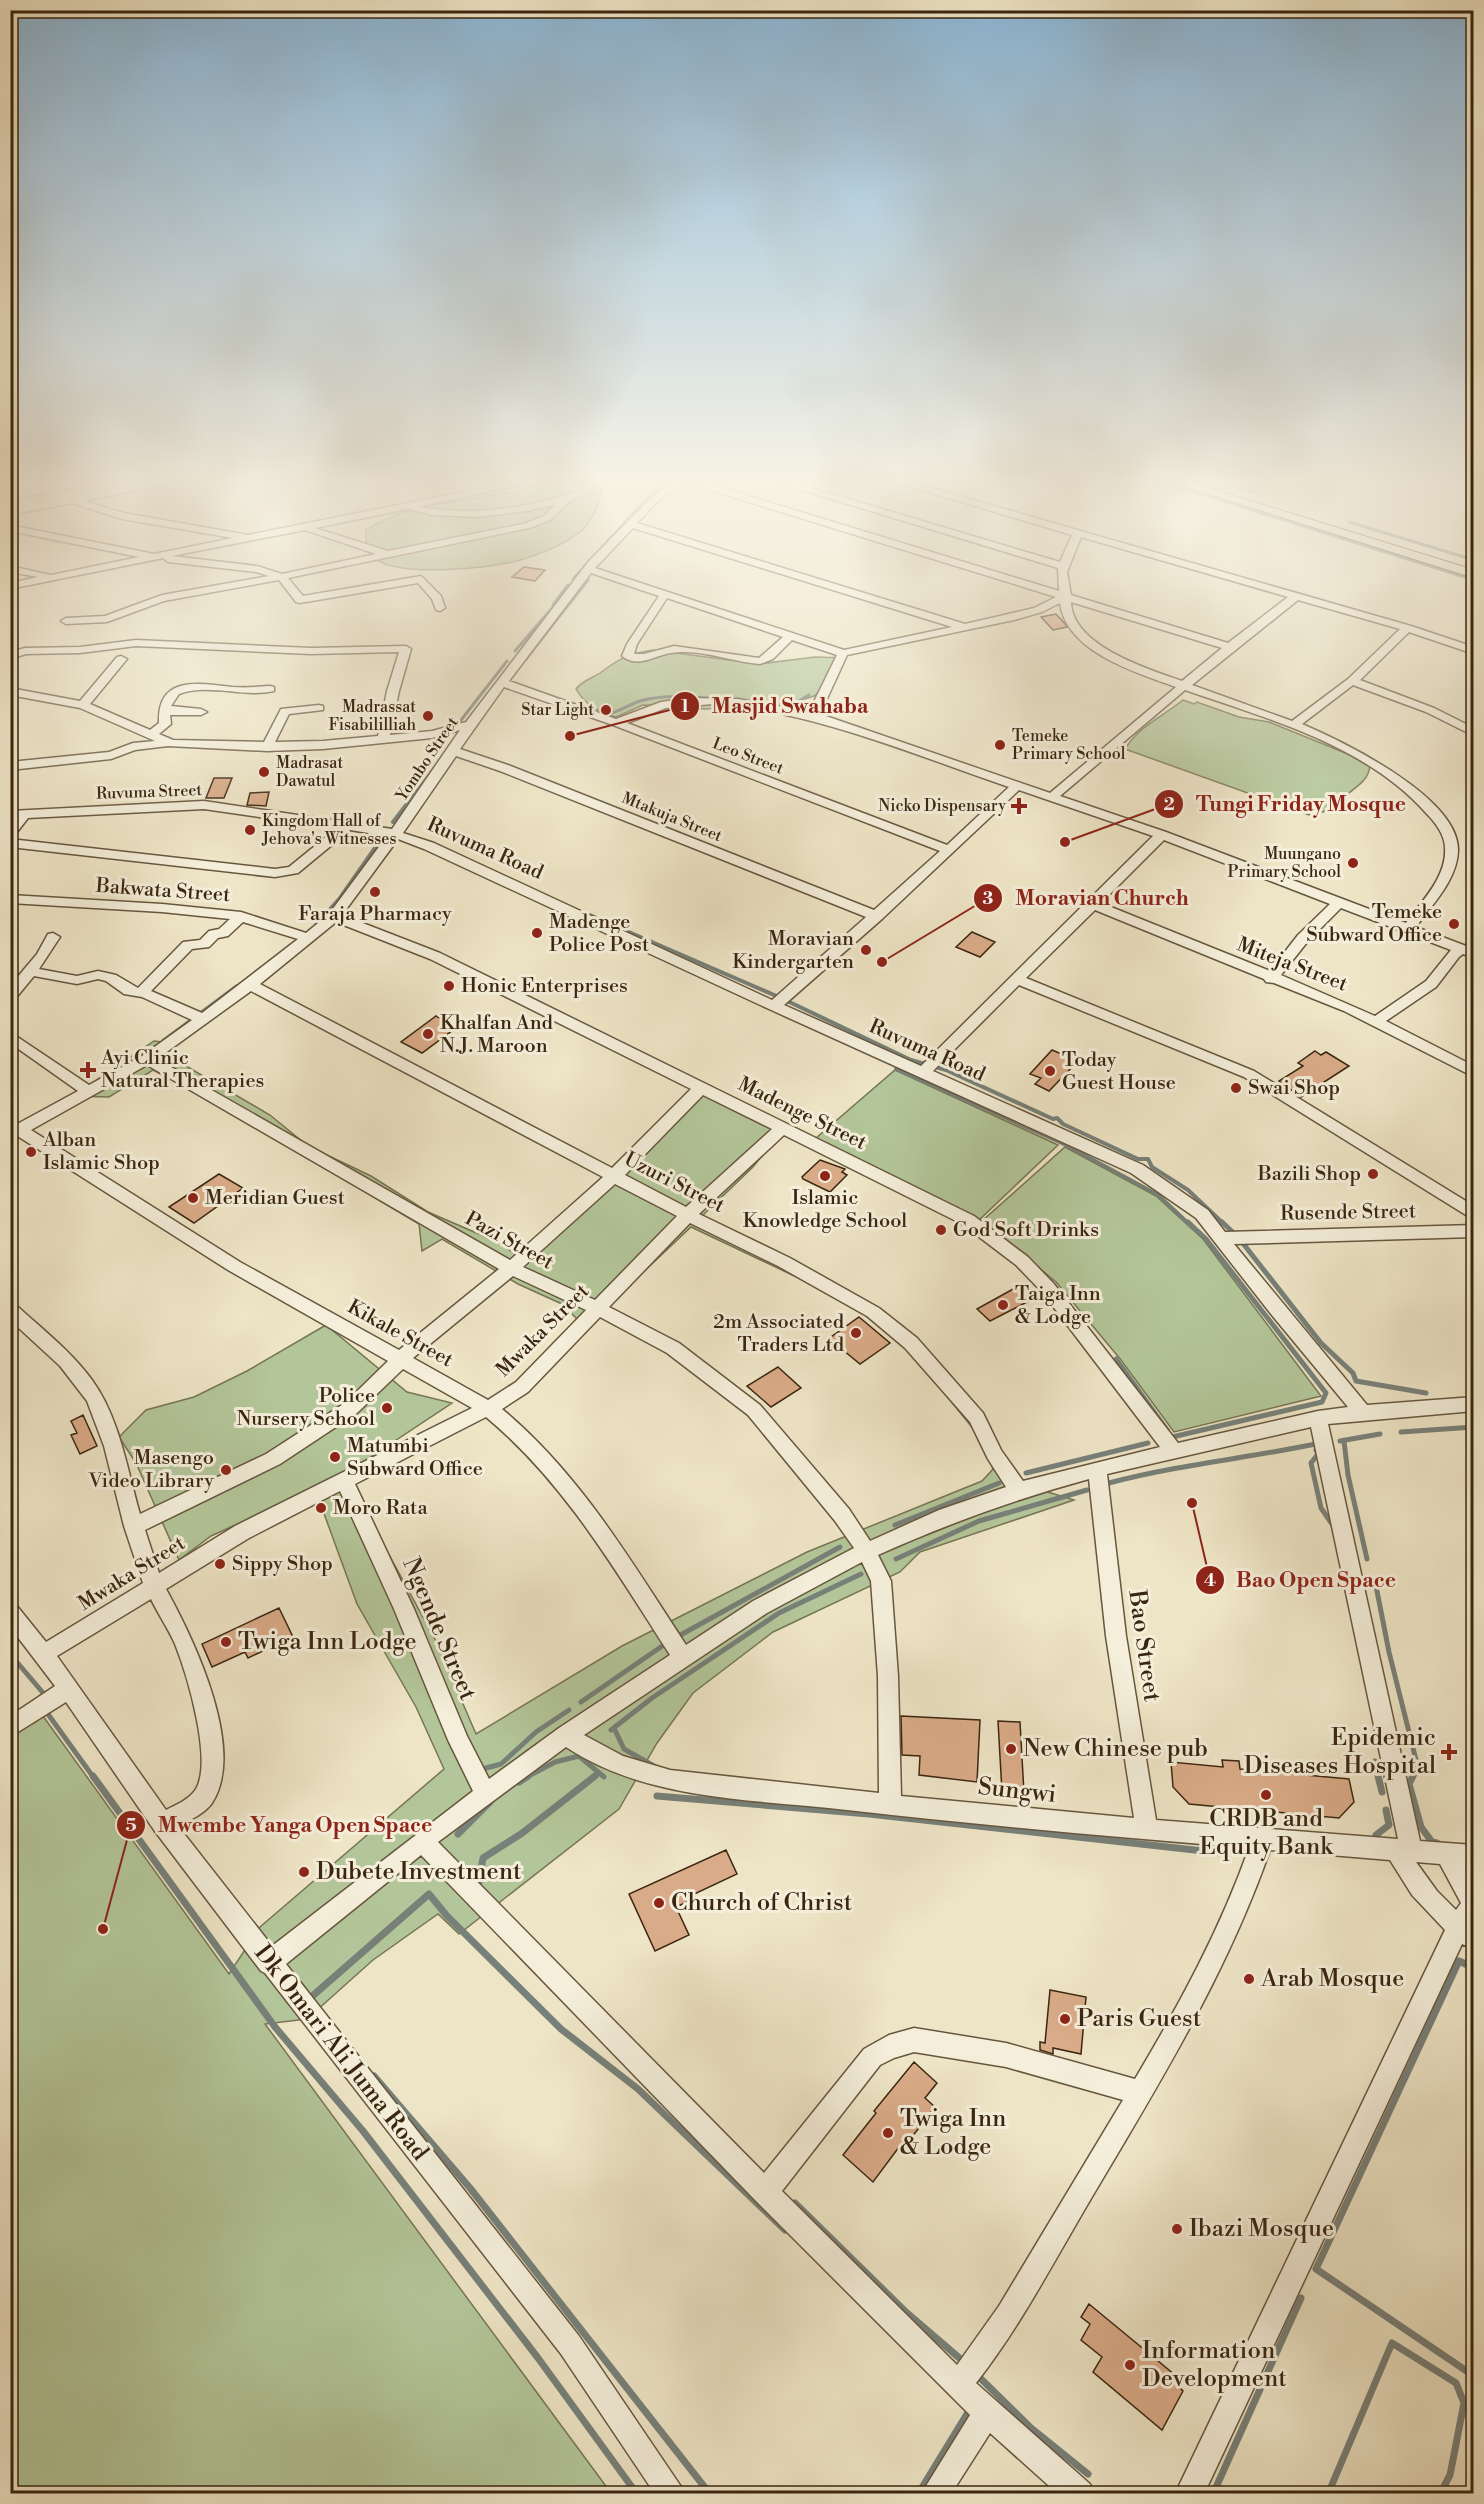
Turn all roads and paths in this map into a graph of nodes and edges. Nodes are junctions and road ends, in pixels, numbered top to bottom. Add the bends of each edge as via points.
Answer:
1 (184, 595) edge
2 (296, 595) edge
3 (324, 595) edge
4 (434, 595) edge
5 (568, 595) edge
6 (663, 595) edge
7 (667, 595) edge
8 (861, 595) edge
9 (1062, 595) edge
10 (1292, 595) edge
11 (1066, 596) junction
12 (1296, 596) junction
13 (440, 608) dead end
14 (66, 621) dead end
15 (962, 626) junction
16 (1407, 628) junction
17 (790, 636) junction
18 (1229, 646) junction
19 (1473, 651) edge
20 (843, 653) junction
21 (10, 656) edge
22 (121, 659) dead end
23 (1352, 681) junction
24 (501, 682) junction
25 (1185, 686) junction
26 (270, 690) dead end
27 (10, 692) edge
28 (83, 705) junction
29 (164, 707) junction
30 (319, 708) dead end
31 (201, 712) dead end
32 (813, 716) junction
33 (617, 723) junction
34 (470, 724) junction
35 (1294, 725) junction
36 (1473, 732) edge
37 (150, 735) junction
38 (383, 740) junction
39 (171, 742) junction
40 (267, 747) junction
41 (453, 751) junction
42 (10, 766) edge
43 (1018, 785) junction
44 (1053, 796) junction
45 (17, 815) edge
46 (348, 825) junction
47 (10, 833) edge
48 (395, 834) junction
49 (1162, 835) junction
50 (10, 843) edge
51 (949, 850) junction
52 (10, 898) edge
53 (1340, 902) junction
54 (1092, 904) junction
55 (241, 916) junction
56 (877, 916) junction
57 (334, 917) junction
58 (1409, 928) junction
59 (53, 937) dead end
60 (309, 939) junction
61 (1468, 952) edge
62 (30, 971) junction
63 (1271, 979) junction
64 (1019, 980) junction
65 (250, 985) junction
66 (13, 989) edge
67 (142, 992) junction
68 (774, 1006) junction
69 (203, 1019) junction
70 (1377, 1021) junction
71 (10, 1036) edge
72 (147, 1059) junction
73 (924, 1072) junction
74 (1473, 1072) edge
75 (700, 1089) junction
76 (87, 1090) junction
77 (784, 1127) junction
78 (15, 1133) edge
79 (614, 1176) junction
80 (1473, 1214) edge
81 (688, 1215) junction
82 (1473, 1231) edge
83 (1223, 1238) junction
84 (511, 1268) junction
85 (10, 1309) edge
86 (596, 1310) junction
87 (400, 1361) junction
88 (1473, 1404) edge
89 (489, 1409) junction
90 (1363, 1412) junction
91 (1318, 1418) junction
92 (1174, 1452) junction
93 (1097, 1468) junction
94 (345, 1482) junction
95 (1019, 1490) junction
96 (134, 1526) junction
97 (866, 1551) junction
98 (154, 1586) junction
99 (10, 1612) edge
100 (44, 1654) junction
101 (682, 1657) junction
102 (68, 1689) junction
103 (10, 1728) edge
104 (566, 1735) junction
105 (486, 1795) junction
106 (890, 1805) junction
107 (162, 1823) junction
108 (1147, 1829) junction
109 (1263, 1839) junction
110 (423, 1841) junction
111 (1404, 1851) junction
112 (1447, 1854) junction
113 (1473, 1856) edge
114 (1473, 1903) edge
115 (1466, 1933) edge
116 (269, 1963) junction
117 (1140, 2092) junction
118 (765, 2192) junction
119 (959, 2384) junction
120 (987, 2412) junction
121 (672, 2493) edge
122 (935, 2493) edge
123 (1080, 2493) edge
124 (1190, 2493) edge

1 - 14 street via 150,601 107,619
2 - 3 street via 300,600
4 - 13 street
5 - 24 street, Yombo Street
6 - 17 street via 628,656 644,658 672,649 760,661
7 - 17 street
8 - 15 street
9 - 11 street
10 - 12 street
11 - 15 street via 1028,613
11 - 18 street
11 - 25 street via 1067,613 1087,639 1138,669
12 - 16 street
12 - 18 street
15 - 20 street
16 - 19 street
16 - 23 street
17 - 20 street
18 - 25 street
20 - 32 street
21 - 38 street via 25,651 136,643 311,651 406,649
22 - 28 street
23 - 35 street
23 - 36 street via 1430,710
24 - 33 street, Leo Street
24 - 34 street, Yombo Street
25 - 35 street
25 - 44 street
26 - 29 street via 191,686 171,695
27 - 28 street
28 - 37 street
29 - 31 street via 172,712
29 - 37 street via 165,724
30 - 40 street via 285,711
32 - 33 street via 760,705 681,700 638,711
32 - 43 street
33 - 51 street, Leo Street
34 - 38 street
34 - 41 street, Yombo Street
35 - 58 street via 1360,756 1409,787 1436,816 1447,835 1452,848 1444,877
37 - 39 street
38 - 40 street
39 - 40 street
39 - 42 street via 140,745 111,755
41 - 48 street, Yombo Street
41 - 56 street, Mtakuja Street
43 - 44 street
43 - 51 street
44 - 49 street
45 - 46 street, Ruvuma Street via 204,805
45 - 47 street
46 - 48 street, Ruvuma Street
46 - 50 street via 286,872 246,871
48 - 57 street, Yombo Street
48 - 68 street, Ruvuma Road via 429,846
49 - 53 street
49 - 54 street
51 - 56 street
52 - 55 street, Bakwata Street
53 - 58 street
53 - 63 street via 1303,938
54 - 63 street, Miteja Street
54 - 64 street
55 - 60 street, Bakwata Street
55 - 67 street via 204,944 188,945
56 - 68 street
57 - 60 street, Yombo Street
57 - 75 street, Madenge Street via 435,957
58 - 61 street
59 - 62 street
60 - 65 street, Yombo Street
61 - 70 street via 1454,954 1431,984
62 - 66 street
62 - 67 street via 77,980 102,976 117,980 129,991
63 - 70 street, Miteja Street
64 - 73 street
64 - 80 street via 1249,1074
65 - 69 street, Yombo Street
65 - 79 street, Uzuri Street
67 - 69 street
68 - 73 street, Ruvuma Road
69 - 72 street, Yombo Street
70 - 74 street, Miteja Street
71 - 76 street
72 - 76 street, Yombo Street
72 - 84 street, Pazi Street
73 - 83 street, Ruvuma Road via 1137,1169 1189,1203
75 - 77 street, Madenge Street
75 - 79 street, Mwaka Street
76 - 78 street, Yombo Street
77 - 81 street, Mwaka Street
77 - 92 street, Madenge Street via 968,1220 1022,1261 1048,1288
78 - 87 street, Kikale Street
79 - 81 street, Uzuri Street
79 - 84 street, Mwaka Street
81 - 86 street, Mwaka Street
81 - 95 street, Uzuri Street via 873,1312 911,1343 977,1418 994,1454
82 - 83 street, Rusende Street
83 - 90 street, Ruvuma Road via 1277,1310
84 - 86 street, Pazi Street
84 - 87 street, Mwaka Street
85 - 96 street via 68,1361 95,1400
86 - 89 street, Mwaka Street via 522,1387
86 - 97 street, Pazi Street via 673,1348 754,1410 842,1515
87 - 89 street, Kikale Street
87 - 96 street, Mwaka Street via 351,1408 309,1438
88 - 90 street
89 - 94 street, Mwaka Street
89 - 101 street, Kikale Street via 515,1428 551,1466 585,1510
90 - 91 street
91 - 92 street
91 - 111 street
92 - 93 street
93 - 95 street
93 - 108 street, Bao Street via 1109,1581
94 - 98 street, Mwaka Street via 242,1532
94 - 105 street, Ngende Street
95 - 97 street
96 - 98 street
97 - 101 street via 760,1607
97 - 106 street, Pazi Street via 881,1581 884,1598
98 - 100 street, Mwaka Street
98 - 107 street via 179,1631 196,1677 207,1722 212,1768 208,1790 199,1803
99 - 100 street, Dk Omari Ali Juma Road
100 - 102 street, Dk Omari Ali Juma Road
101 - 104 street
102 - 103 street
102 - 107 street, Dk Omari Ali Juma Road
104 - 105 street
104 - 106 street, Sungwi via 594,1755 623,1768 670,1780
105 - 110 street
106 - 108 street, Sungwi
107 - 116 street, Dk Omari Ali Juma Road
108 - 109 street, Sungwi
109 - 111 street, Sungwi
109 - 117 street via 1203,1982
110 - 116 street
110 - 118 street
111 - 112 street, Sungwi
111 - 115 street via 1421,1890
112 - 113 street, Sungwi
112 - 114 street
114 - 115 street
115 - 124 street
116 - 121 street, Dk Omari Ali Juma Road via 570,2345
117 - 118 street via 947,2043 914,2040 897,2044 872,2057
117 - 119 street via 978,2360
118 - 119 street
119 - 120 street
120 - 122 street
120 - 123 street

